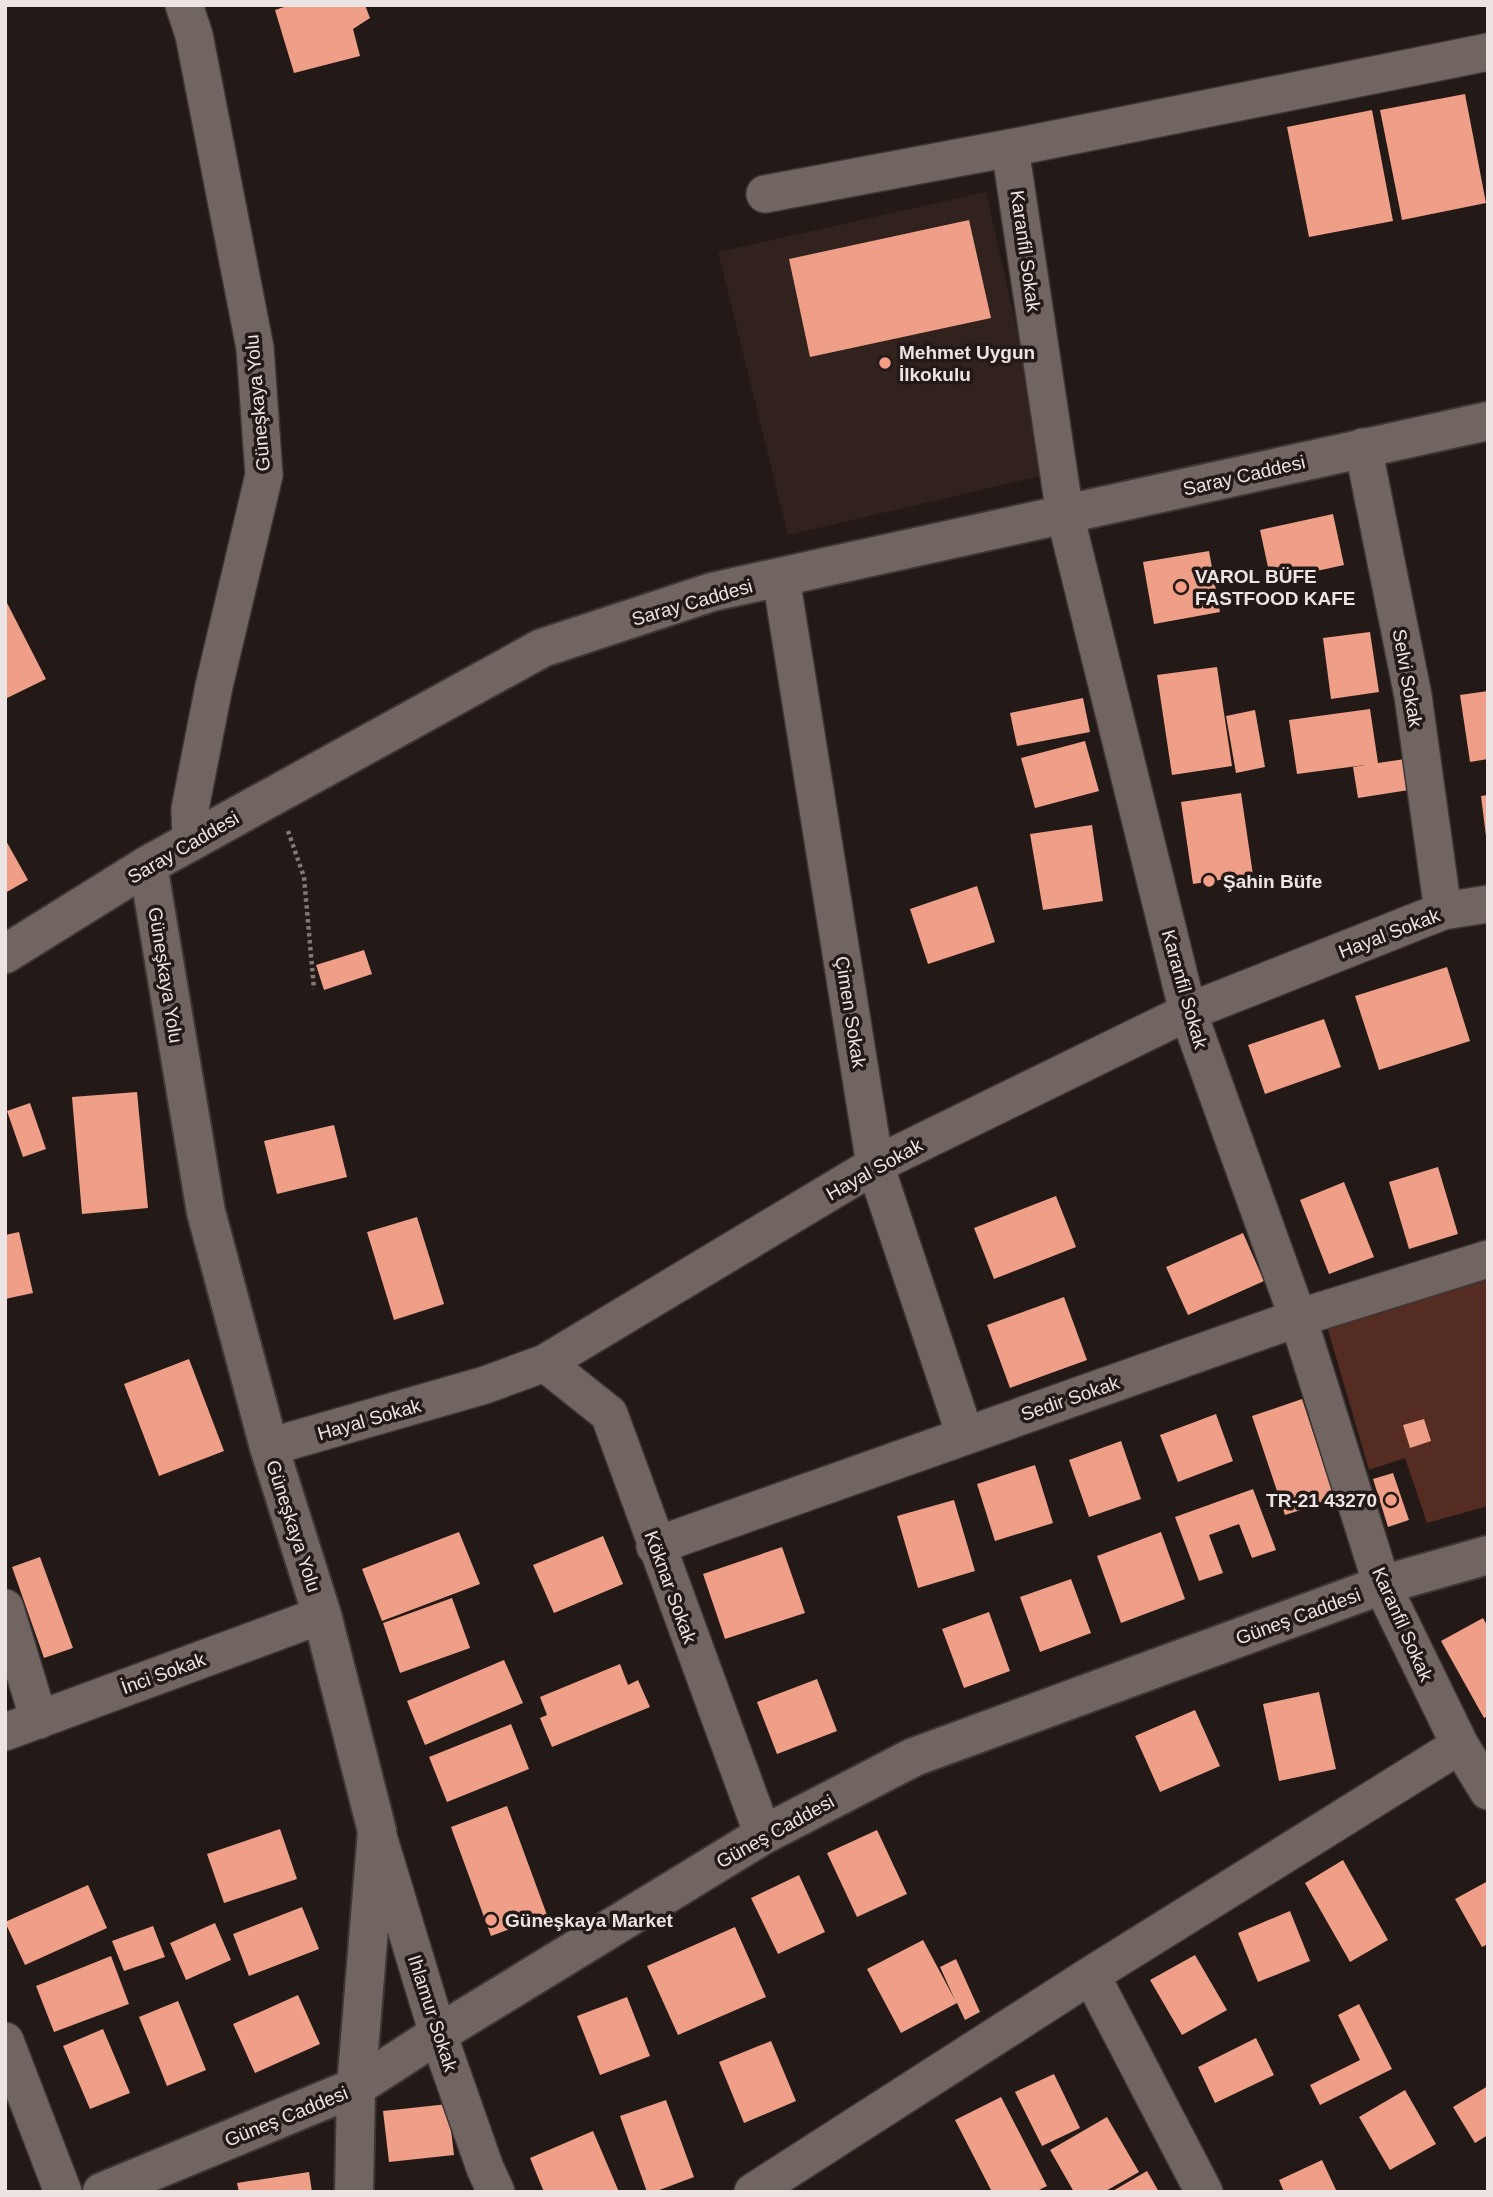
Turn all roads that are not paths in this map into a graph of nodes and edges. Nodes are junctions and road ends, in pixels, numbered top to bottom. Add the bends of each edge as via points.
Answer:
1 (184, 5) edge
2 (1488, 52) edge
3 (1010, 148) junction
4 (765, 194) dead end
5 (1488, 421) edge
6 (1363, 447) junction
7 (1065, 515) junction
8 (781, 579) junction
9 (191, 842) junction
10 (148, 865) junction
11 (1488, 904) edge
12 (1443, 911) junction
13 (5, 954) edge
14 (1188, 1012) junction
15 (875, 1165) junction
16 (1488, 1259) edge
17 (1298, 1318) junction
18 (545, 1363) junction
19 (965, 1435) junction
20 (269, 1447) junction
21 (655, 1546) junction
22 (1488, 1555) edge
23 (1382, 1585) junction
24 (5, 1608) edge
25 (322, 1615) junction
26 (22, 1726) edge
27 (1460, 1745) junction
28 (1488, 1791) edge
29 (377, 1831) junction
30 (763, 1835) junction
31 (1091, 1975) junction
32 (438, 2034) junction
33 (5, 2041) edge
34 (356, 2087) junction
35 (63, 2192) edge
36 (102, 2192) edge
37 (354, 2192) edge
38 (496, 2192) edge
39 (753, 2192) edge
40 (1204, 2192) edge

1 - 9 street, Güneşkaya Yolu via 194,36 255,348 264,475 214,686 191,809
2 - 3 street
3 - 4 street
3 - 7 street, Karanfil Sokak
5 - 6 street, Saray Caddesi
6 - 7 street, Saray Caddesi
6 - 12 street, Selvi Sokak via 1413,696
7 - 8 street, Saray Caddesi
7 - 14 street, Karanfil Sokak
8 - 9 street, Saray Caddesi via 712,592 541,648
8 - 15 street, Çimen Sokak
9 - 10 street, Saray Caddesi
10 - 13 street, Saray Caddesi
10 - 20 street, Güneşkaya Yolu via 206,1212
11 - 12 street, Hayal Sokak
12 - 14 street, Hayal Sokak
14 - 15 street, Hayal Sokak
14 - 17 street, Karanfil Sokak
15 - 18 street, Hayal Sokak
15 - 19 street, Çimen Sokak
16 - 17 street, Sedir Sokak
17 - 19 street, Sedir Sokak
17 - 23 street, Karanfil Sokak
18 - 20 street, Hayal Sokak via 485,1385
18 - 21 street, Köknar Sokak via 609,1414
19 - 21 street, Sedir Sokak
20 - 25 street, Güneşkaya Yolu
21 - 30 street, Köknar Sokak
22 - 23 street, Güneş Caddesi
23 - 27 street, Karanfil Sokak
23 - 30 street, Güneş Caddesi via 914,1756
24 - 26 street
25 - 26 street, İnci Sokak
25 - 29 street, Güneşkaya Yolu
27 - 28 street, Karanfil Sokak
27 - 31 street
29 - 32 street, Ihlamur Sokak
29 - 34 street, Güneşkaya Yolu
30 - 32 street, Güneş Caddesi
31 - 39 street
31 - 40 street
32 - 34 street, Güneş Caddesi
32 - 38 street, Ihlamur Sokak
33 - 35 street
34 - 36 street, Güneş Caddesi
34 - 37 street, Güneşkaya Yolu

